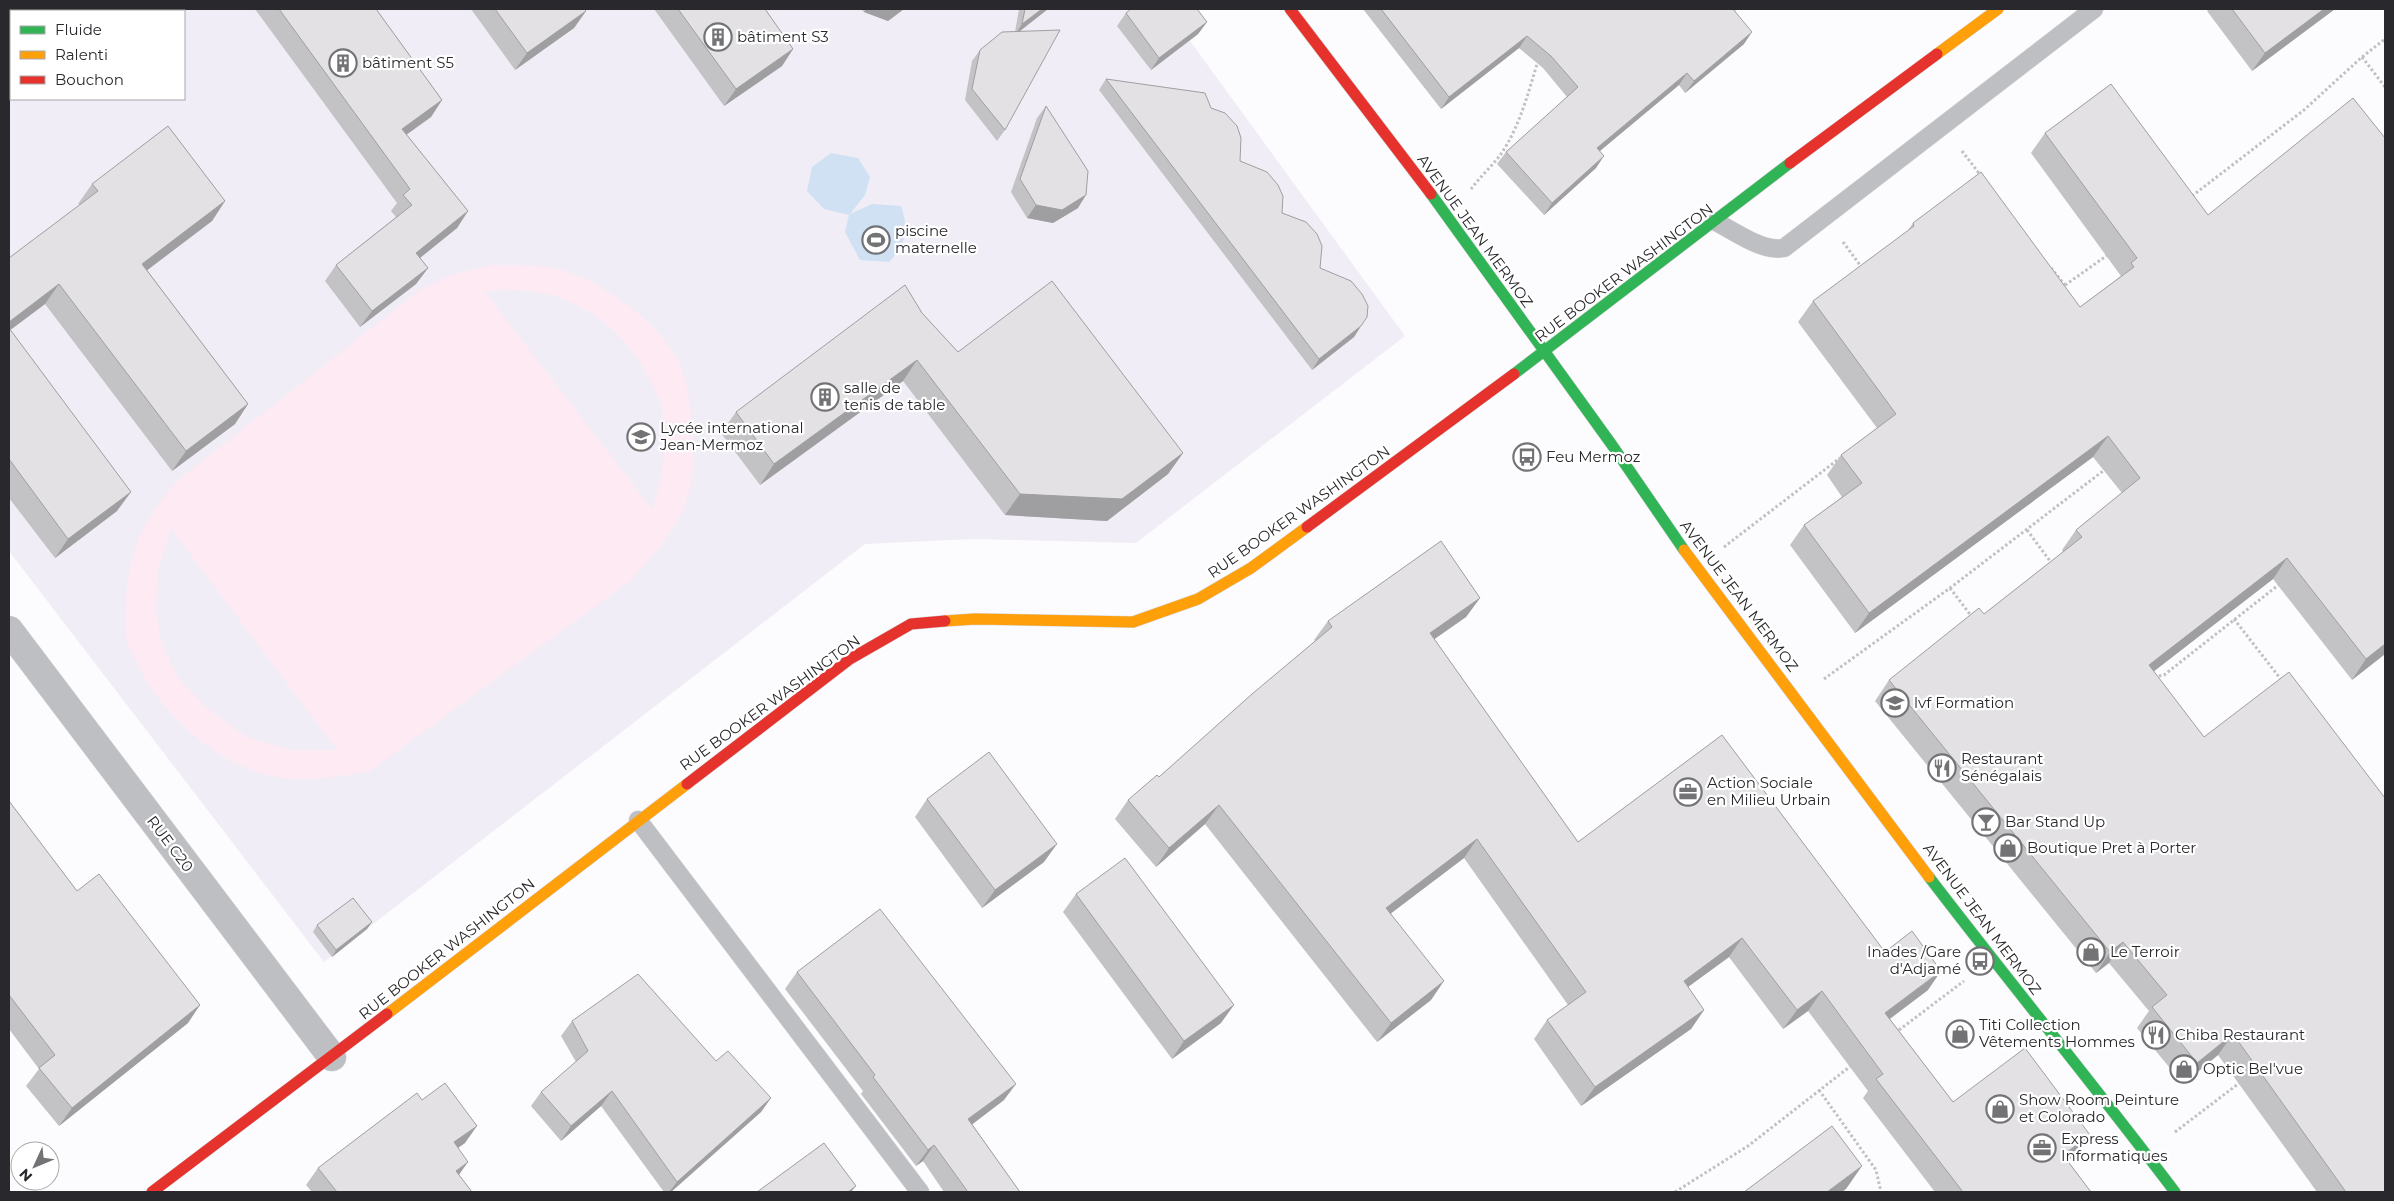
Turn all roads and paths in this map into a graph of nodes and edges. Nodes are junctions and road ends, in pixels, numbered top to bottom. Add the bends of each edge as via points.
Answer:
1 (1290, 9) edge
2 (1998, 9) edge
3 (2094, 9) edge
4 (2385, 39) edge
5 (1540, 55) edge
6 (2362, 57) junction
7 (2385, 87) edge
8 (1943, 127) junction
9 (1984, 180) edge
10 (2190, 198) edge
11 (1447, 216) junction
12 (1824, 218) junction
13 (1716, 222) junction
14 (2112, 252) edge
15 (2047, 263) edge
16 (1865, 270) edge
17 (2065, 285) junction
18 (2057, 292) edge
19 (1544, 353) junction
20 (1844, 454) edge
21 (2112, 464) edge
22 (2027, 529) junction
23 (1696, 568) junction
24 (2056, 568) edge
25 (2282, 583) edge
26 (1950, 588) junction
27 (2234, 619) junction
28 (1974, 620) edge
29 (9, 630) edge
30 (2148, 679) edge
31 (2289, 688) edge
32 (1797, 699) junction
33 (638, 820) junction
34 (1992, 960) junction
35 (1890, 1036) edge
36 (332, 1057) junction
37 (1858, 1060) edge
38 (2245, 1079) edge
39 (1819, 1090) junction
40 (2147, 1154) junction
41 (153, 1192) edge
42 (920, 1192) edge
43 (1675, 1192) edge
44 (1881, 1192) edge
45 (2175, 1192) edge

1 - 11 street, AVENUE JEAN MERMOZ
2 - 13 street, RUE BOOKER WASHINGTON via 1816,143
3 - 8 lane
4 - 6 path
5 - 11 path via 1526,103 1510,138
6 - 7 path
6 - 10 path via 2304,110
8 - 9 path
8 - 12 lane
11 - 19 street, AVENUE JEAN MERMOZ
12 - 13 lane via 1784,248 1775,249
12 - 16 path
13 - 19 street, RUE BOOKER WASHINGTON
14 - 17 path
15 - 17 path
17 - 18 path
19 - 23 street, AVENUE JEAN MERMOZ
19 - 33 street, RUE BOOKER WASHINGTON via 1251,568 1198,599 1133,622 975,620 911,624 850,659
20 - 23 path
21 - 22 path
22 - 24 path
22 - 26 path
23 - 32 street, AVENUE JEAN MERMOZ
25 - 27 path
26 - 28 path
26 - 32 path
27 - 30 path via 2164,675
27 - 31 path
29 - 36 street, RUE C20
32 - 34 street, AVENUE JEAN MERMOZ
33 - 36 street, RUE BOOKER WASHINGTON
33 - 42 lane
34 - 35 path
34 - 40 street, AVENUE JEAN MERMOZ
36 - 41 street, RUE BOOKER WASHINGTON
37 - 39 path
38 - 40 path
39 - 43 path via 1748,1146
39 - 44 path via 1876,1170
40 - 45 street, AVENUE JEAN MERMOZ

